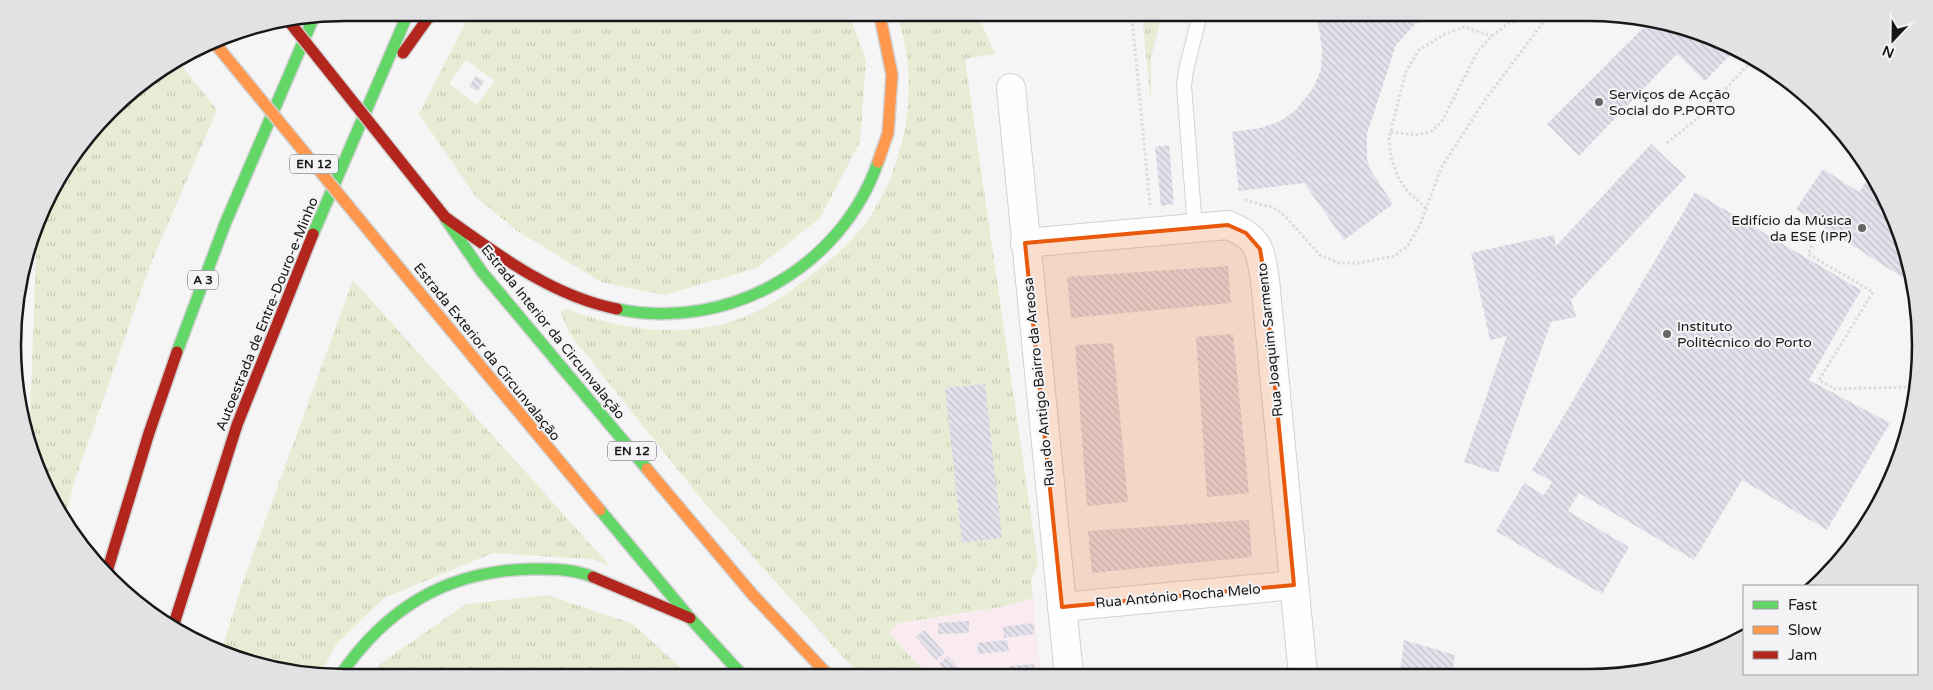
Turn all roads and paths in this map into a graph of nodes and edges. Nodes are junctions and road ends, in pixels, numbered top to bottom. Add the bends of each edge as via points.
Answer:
1 (405, 21) edge
2 (426, 21) edge
3 (881, 21) edge
4 (1132, 21) edge
5 (1198, 21) edge
6 (1516, 21) edge
7 (1544, 21) edge
8 (311, 23) edge
9 (292, 26) edge
10 (1492, 36) junction
11 (218, 47) edge
12 (1748, 64) edge
13 (1011, 88) dead end
14 (375, 93) junction
15 (1391, 132) junction
16 (1667, 143) dead end
17 (1237, 198) dead end
18 (1426, 208) junction
19 (445, 217) junction
20 (1195, 227) junction
21 (1154, 231) junction
22 (1814, 241) dead end
23 (1025, 243) junction
24 (1908, 387) dead end
25 (109, 566) edge
26 (1294, 585) junction
27 (1062, 607) junction
28 (690, 618) junction
29 (175, 620) edge
30 (344, 669) edge
31 (737, 669) edge
32 (822, 669) edge
33 (1068, 669) edge
34 (1302, 669) edge

1 - 14 main road, Autoestrada de Entre-Douro-e-Minho
2 - 14 main road
3 - 19 main road via 888,49 892,110 881,164 852,218 832,242 785,280 760,293 703,311 669,314 595,305 551,288
4 - 21 path
5 - 20 lane via 1184,86
6 - 10 path
7 - 18 path via 1485,100 1441,168
8 - 25 main road, A 3 via 241,184 186,324 133,478
9 - 19 main road, Estrada Interior da Circunvalação / EN 12, bridge
10 - 15 path via 1478,51 1442,121 1432,131 1417,135
10 - 15 path via 1464,27 1444,34 1419,50 1406,71
11 - 28 main road, Estrada Exterior da Circunvalação / EN 12, bridge
12 - 16 path via 1704,113
13 - 23 street, Rua do Antigo Bairro da Areosa
14 - 29 main road, Autoestrada de Entre-Douro-e-Minho via 262,359 198,543
15 - 18 path via 1391,158 1398,177 1408,192
17 - 18 path via 1274,208 1320,255 1339,263 1358,264 1395,256 1408,245
19 - 32 main road, Estrada Interior da Circunvalação / EN 12 via 482,272 752,594
20 - 21 street, Rua Joaquim Sarmento
20 - 26 street, Rua Joaquim Sarmento via 1228,225 1246,233 1260,249
21 - 23 street, Rua Joaquim Sarmento
22 - 24 path via 1808,254 1873,292 1819,380 1835,389
23 - 27 street, Rua do Antigo Bairro da Areosa
26 - 27 street, Rua António Rocha Melo
26 - 34 street, Rua Joaquim Sarmento
27 - 33 street, Rua do Antigo Bairro da Areosa
28 - 30 main road via 639,594 579,572 502,571 468,578 406,606 374,631
28 - 31 main road, Estrada Exterior da Circunvalação / EN 12

